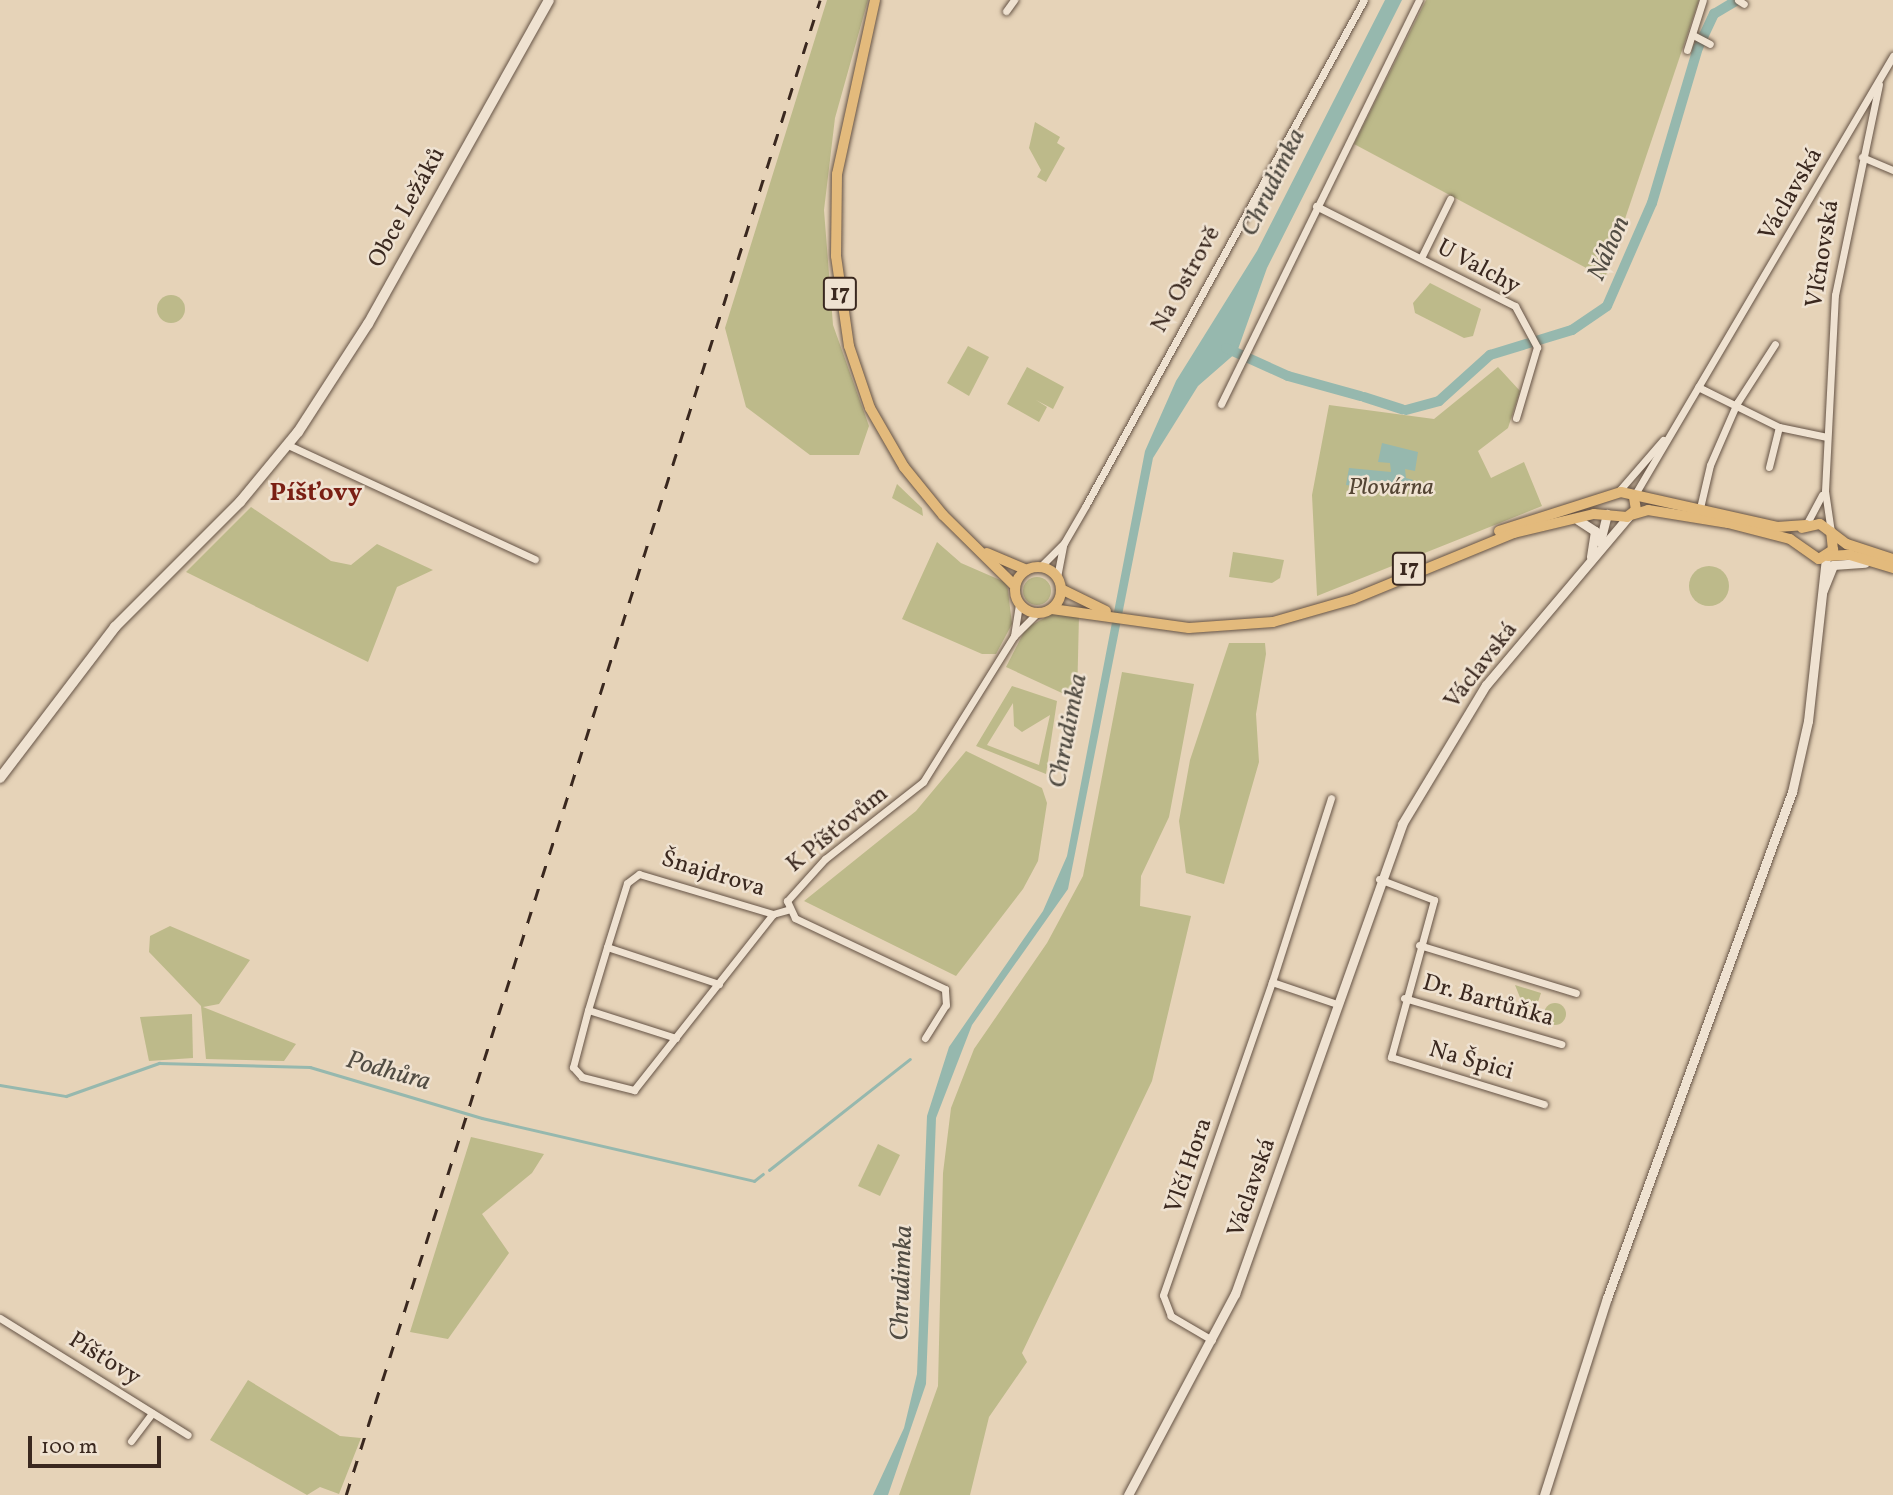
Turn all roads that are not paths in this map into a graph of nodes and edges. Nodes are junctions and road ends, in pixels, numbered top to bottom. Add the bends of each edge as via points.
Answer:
1 (549, 0) edge
2 (875, 0) edge
3 (1014, 0) edge
4 (1364, 0) edge
5 (1419, 0) edge
6 (1703, 0) edge
7 (1006, 12) dead end
8 (1696, 37) junction
9 (1710, 44) dead end
10 (1687, 50) dead end
11 (1893, 56) edge
12 (1880, 80) junction
13 (1862, 157) junction
14 (1893, 170) edge
15 (1450, 199) dead end
16 (1316, 206) junction
17 (1421, 258) junction
18 (1774, 344) dead end
19 (1699, 387) junction
20 (1221, 404) dead end
21 (1735, 410) junction
22 (1516, 418) dead end
23 (1779, 427) junction
24 (1668, 435) junction
25 (1827, 437) junction
26 (288, 445) junction
27 (1769, 467) dead end
28 (1825, 477) junction
29 (1612, 495) junction
30 (1634, 497) junction
31 (1700, 508) junction
32 (1607, 514) junction
33 (1630, 516) junction
34 (1569, 519) junction
35 (1806, 525) junction
36 (1831, 532) junction
37 (1064, 543) junction
38 (980, 550) junction
39 (1804, 550) junction
40 (1827, 557) junction
41 (535, 559) dead end
42 (1590, 559) junction
43 (1893, 559) edge
44 (1877, 563) junction
45 (1040, 567) junction
46 (1893, 568) edge
47 (1027, 570) junction
48 (1057, 577) junction
49 (1015, 586) junction
50 (1061, 589) junction
51 (1019, 604) junction
52 (1052, 609) junction
53 (1093, 610) junction
54 (1037, 613) junction
55 (1818, 616) junction
56 (1249, 626) junction
57 (1014, 636) junction
58 (1816, 641) junction
59 (0, 778) edge
60 (1331, 798) dead end
61 (1379, 878) junction
62 (787, 910) junction
63 (774, 914) junction
64 (1419, 945) junction
65 (607, 947) junction
66 (1272, 982) junction
67 (719, 984) junction
68 (1576, 993) dead end
69 (1404, 998) junction
70 (1337, 1004) junction
71 (588, 1010) junction
72 (676, 1038) junction
73 (925, 1038) dead end
74 (1561, 1044) dead end
75 (1544, 1104) dead end
76 (0, 1318) edge
77 (1212, 1340) junction
78 (152, 1413) junction
79 (188, 1435) dead end
80 (131, 1441) dead end
81 (1128, 1495) edge
82 (1544, 1495) edge

1 - 26 main road, Obce Ležáků via 368,324
2 - 38 main road, 17 via 837,174 835,241 844,321 859,381 890,445 934,506
3 - 7 street
4 - 37 street, Na Ostrově
5 - 16 street
6 - 8 street
8 - 9 street
8 - 10 street
11 - 12 street, Václavská
12 - 13 street, Vlčnovská
12 - 19 street, Václavská
13 - 14 street
13 - 25 street, Vlčnovská via 1836,282
15 - 17 street
16 - 17 street, U Valchy
16 - 20 street
17 - 22 street, U Valchy via 1507,302 1532,329 1537,347
18 - 21 street
19 - 21 street
19 - 24 street, Václavská
21 - 23 street
21 - 31 street via 1710,465
23 - 25 street
23 - 27 street
24 - 29 street, Václavská
24 - 30 street, Václavská
25 - 28 street, Vlčnovská
26 - 41 street
26 - 59 main road, Obce Ležáků via 115,627
28 - 35 street, Vlčnovská via 1819,506
28 - 36 street, Vlčnovská
29 - 30 main road
29 - 32 main road
29 - 56 main road, 17 via 1532,519 1368,586
30 - 31 main road
30 - 33 main road
31 - 35 main road via 1772,526
32 - 33 main road
32 - 34 main road, 17
32 - 42 street, Václavská
33 - 39 main road via 1648,510 1715,521 1784,537
33 - 42 street, Václavská
34 - 42 street via 1594,528
34 - 56 main road, 17 via 1502,537 1331,607
35 - 36 main road via 1820,524
35 - 39 main road via 1799,537
36 - 40 main road via 1835,545
36 - 43 main road
37 - 45 street, Na Ostrově
37 - 48 street, Na Ostrově
38 - 47 main road, 17
38 - 49 main road, 17
39 - 40 main road
39 - 58 street via 1816,570
40 - 44 main road
40 - 55 street
42 - 61 street, Václavská via 1466,713
44 - 46 main road
44 - 55 street via 1833,565
45 - 47 main road
45 - 48 main road
47 - 49 main road
48 - 50 main road
49 - 51 main road
50 - 52 main road
50 - 53 main road, 17
51 - 54 main road
51 - 57 street
52 - 53 main road, 17
52 - 54 main road, 17
53 - 56 main road, 17 via 1135,621
54 - 57 street
55 - 58 street
57 - 62 street, K Píšťovům via 961,729 918,788 816,867 789,897
58 - 82 street via 1792,792 1599,1319
60 - 66 street, Vlčí Hora
61 - 64 street via 1434,898
61 - 70 street, Václavská
62 - 63 street, Šnajdrova
62 - 73 street, K Píšťovům via 945,989 948,1000
63 - 65 street, Šnajdrova via 639,874 627,883
63 - 67 street, Šnajdrova
64 - 68 street
64 - 69 street
65 - 67 street
65 - 71 street, Šnajdrova
66 - 70 street
66 - 77 street, Vlčí Hora via 1163,1295 1171,1316
67 - 72 street, Šnajdrova
69 - 74 street, Dr. Bartůňka
69 - 75 street, Na Špici via 1390,1055
70 - 77 street, Václavská via 1248,1261
71 - 72 street
71 - 72 street, Šnajdrova via 573,1067 615,1087 636,1088
76 - 78 street, Píšťovy
77 - 81 street, Václavská
78 - 79 street, Píšťovy
78 - 80 street

